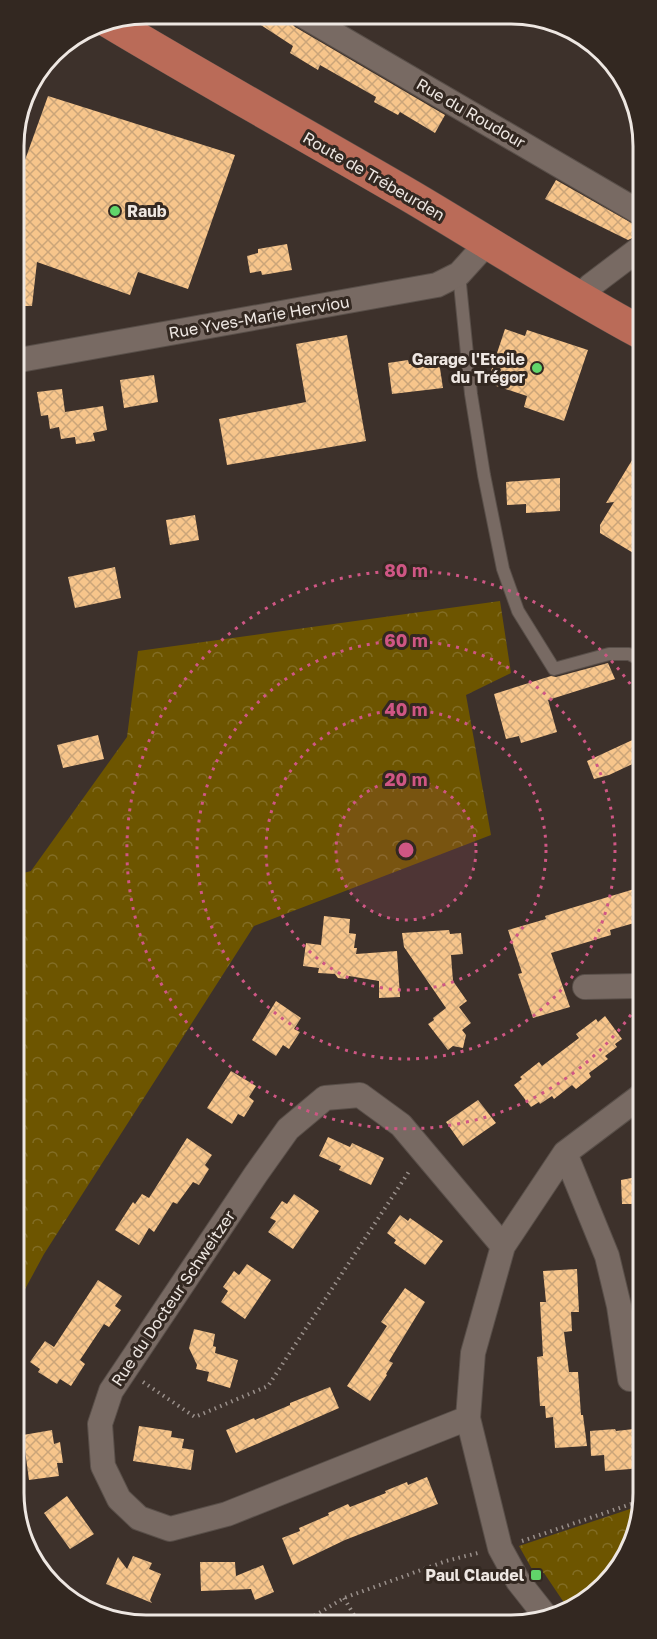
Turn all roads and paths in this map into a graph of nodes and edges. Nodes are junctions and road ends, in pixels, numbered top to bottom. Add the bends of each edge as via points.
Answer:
1 (317, 24) edge
2 (118, 27) edge
3 (633, 208) edge
4 (488, 242) junction
5 (633, 254) edge
6 (459, 274) junction
7 (582, 300) junction
8 (633, 328) edge
9 (24, 359) edge
10 (633, 656) edge
11 (585, 987) dead end
12 (633, 989) edge
13 (633, 1102) edge
14 (423, 1152) junction
15 (565, 1153) junction
16 (503, 1246) junction
17 (125, 1369) junction
18 (630, 1379) dead end
19 (468, 1418) junction
20 (633, 1503) edge
21 (500, 1548) junction
22 (344, 1598) junction
23 (542, 1611) edge
24 (316, 1615) edge
25 (354, 1615) edge

1 - 3 street, Rue du Roudour
2 - 4 main road, Route de Trébeurden
4 - 6 street, Rue Yves-Marie Herviou
4 - 7 main road, Route de Trébeurden
5 - 7 street via 590,286
6 - 9 street, Rue Yves-Marie Herviou via 437,285
6 - 10 lane via 484,475 503,569 518,611 554,669 609,654
7 - 8 main road, Route de Trébeurden
11 - 12 street
13 - 15 street
14 - 16 street, Rue du Docteur Schweitzer
14 - 17 path via 268,1386 195,1417
14 - 17 street, Rue du Docteur Schweitzer via 401,1125 360,1095 325,1098 288,1129
15 - 16 street
15 - 18 street via 607,1256 620,1306
16 - 19 street via 473,1353
17 - 19 street, Rue du Docteur Schweitzer via 111,1391 100,1424 103,1466 119,1499 139,1518 170,1528 227,1514
19 - 21 street
20 - 21 path
21 - 22 path via 446,1561
21 - 23 street via 518,1581
22 - 24 path
22 - 25 path

